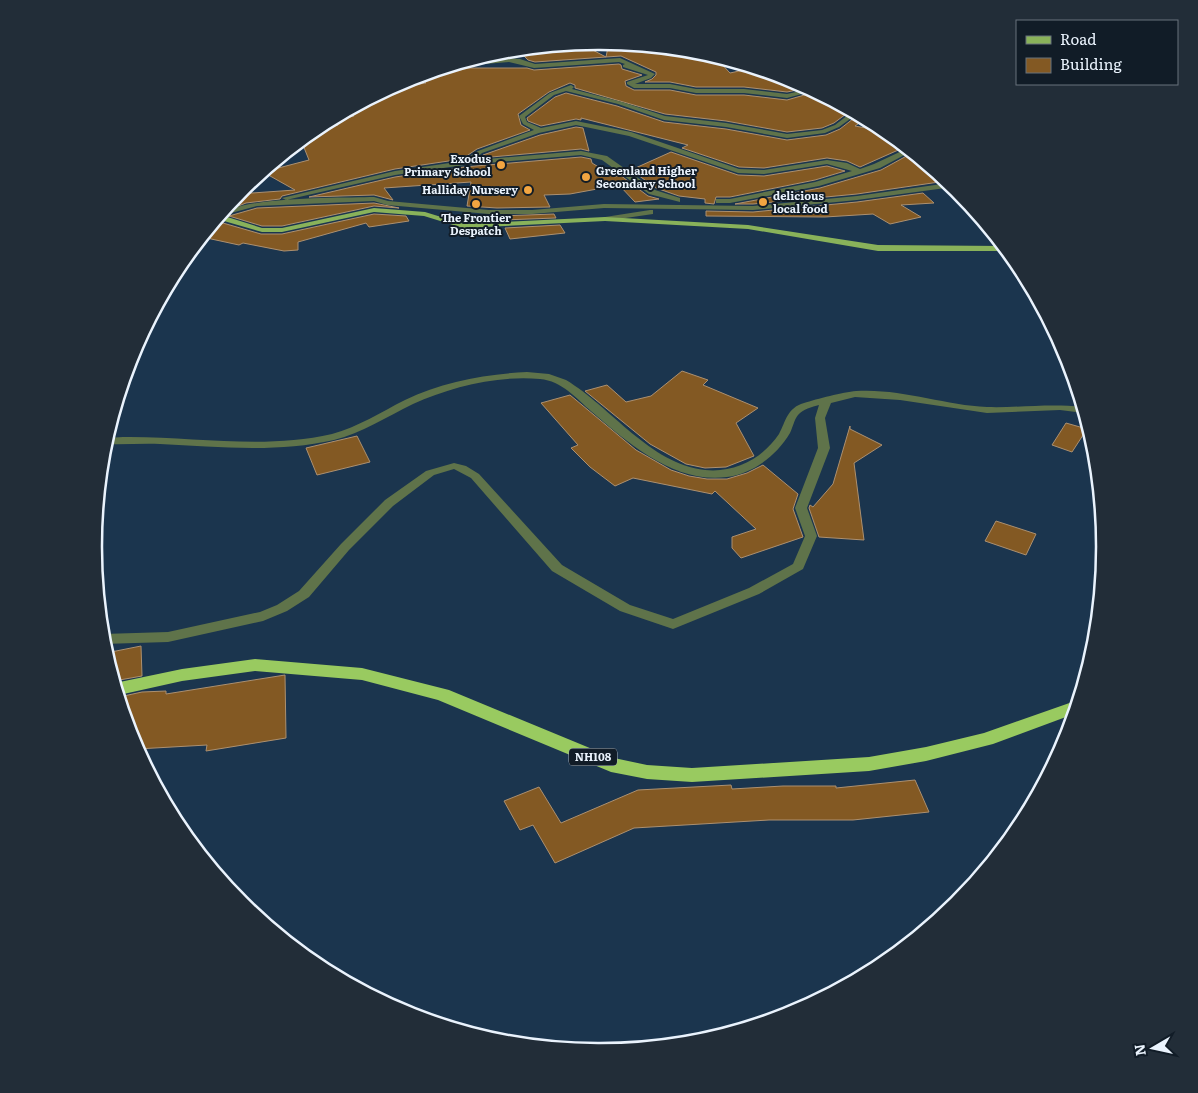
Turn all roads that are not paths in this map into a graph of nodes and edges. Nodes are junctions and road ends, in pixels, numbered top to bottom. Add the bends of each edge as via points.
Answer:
1 (496, 61) edge
2 (578, 84) dead end
3 (565, 90) junction
4 (800, 93) edge
5 (848, 118) edge
6 (540, 130) junction
7 (902, 154) edge
8 (464, 163) junction
9 (859, 171) junction
10 (940, 186) edge
11 (677, 200) junction
12 (257, 204) junction
13 (650, 206) junction
14 (682, 207) junction
15 (234, 211) edge
16 (226, 219) edge
17 (605, 219) junction
18 (996, 249) edge
19 (826, 401) junction
20 (1076, 409) edge
21 (114, 441) edge
22 (111, 640) edge
23 (123, 688) edge
24 (1068, 709) edge

1 - 4 street via 520,60 534,66 620,60 628,63 627,66 652,74 629,83 634,86 787,96
2 - 3 street
3 - 5 street via 658,116 787,136 823,132
3 - 6 street via 544,99 521,117 525,123
6 - 8 street via 480,152
6 - 9 street via 588,124 647,139 738,172 764,172 827,162
7 - 9 street
8 - 11 street via 593,154 604,158 652,192
8 - 12 street via 395,173
9 - 11 street via 816,184 730,201
10 - 14 street via 770,207
11 - 13 street
12 - 13 street via 374,199 387,204 459,211 514,212
12 - 15 street
13 - 14 street
14 - 17 street
16 - 17 main road via 262,230 282,230 374,210 425,214 463,226
17 - 18 main road via 748,227 878,248
19 - 20 street via 855,394 987,410
19 - 21 street via 806,405 794,414 777,444 758,464 718,474 699,474 666,463 648,452 577,391 558,379 529,374 436,392 340,436 321,440 243,445 152,439
19 - 22 street via 820,418 824,448 801,508 811,536 798,566 754,591 673,624 625,608 558,568 475,476 454,466 430,473 389,503 345,546 304,594 282,608 263,616 168,637
23 - 24 highway, NH108 via 182,675 255,665 362,674 443,696 611,765 692,775 869,764 926,754 987,739

